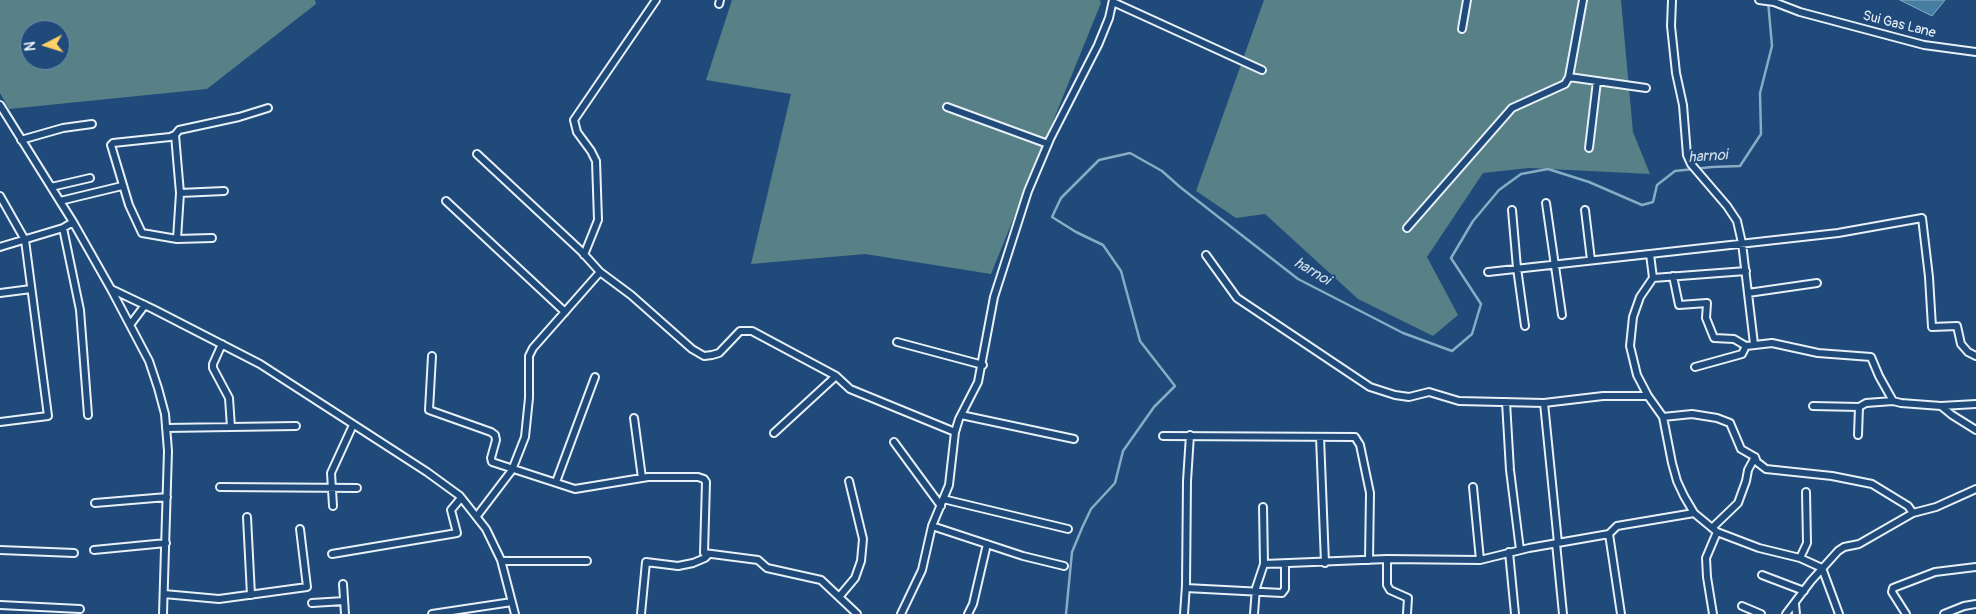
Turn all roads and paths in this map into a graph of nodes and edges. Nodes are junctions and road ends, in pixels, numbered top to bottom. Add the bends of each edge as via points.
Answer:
1 (656, 0) edge
2 (1467, 0) edge
3 (1583, 0) edge
4 (1672, 0) edge
5 (1758, 0) edge
6 (1113, 1) edge
7 (1462, 29) dead end
8 (1976, 52) edge
9 (1262, 70) dead end
10 (1569, 77) junction
11 (1597, 81) junction
12 (1646, 88) dead end
13 (0, 106) edge
14 (947, 107) dead end
15 (268, 108) dead end
16 (92, 124) dead end
17 (175, 135) junction
18 (21, 140) junction
19 (1048, 144) junction
20 (1589, 148) dead end
21 (477, 154) dead end
22 (90, 178) dead end
23 (122, 186) junction
24 (51, 187) junction
25 (224, 190) dead end
26 (180, 193) junction
27 (0, 196) edge
28 (60, 201) junction
29 (446, 201) dead end
30 (1546, 203) dead end
31 (1512, 210) dead end
32 (1585, 210) dead end
33 (73, 222) junction
34 (63, 228) junction
35 (1407, 228) dead end
36 (212, 238) dead end
37 (177, 239) junction
38 (25, 240) junction
39 (1742, 243) junction
40 (0, 247) edge
41 (1650, 254) junction
42 (584, 255) junction
43 (1206, 255) dead end
44 (1590, 260) junction
45 (1554, 264) junction
46 (1516, 268) junction
47 (600, 272) junction
48 (1488, 272) dead end
49 (1746, 272) junction
50 (1673, 276) junction
51 (1653, 278) junction
52 (1817, 283) dead end
53 (31, 289) junction
54 (111, 290) junction
55 (0, 293) edge
56 (1748, 293) junction
57 (145, 305) junction
58 (565, 312) junction
59 (1562, 315) dead end
60 (130, 325) junction
61 (1525, 326) dead end
62 (897, 342) dead end
63 (222, 344) junction
64 (1754, 344) junction
65 (1746, 346) junction
66 (432, 356) dead end
67 (1976, 356) edge
68 (983, 365) junction
69 (1695, 367) dead end
70 (836, 376) junction
71 (595, 377) dead end
72 (1648, 396) junction
73 (1893, 401) junction
74 (1506, 402) junction
75 (1544, 402) junction
76 (1976, 404) edge
77 (1812, 406) dead end
78 (1941, 406) junction
79 (1859, 407) junction
80 (961, 415) junction
81 (88, 416) dead end
82 (1664, 417) junction
83 (634, 418) dead end
84 (0, 422) edge
85 (353, 425) junction
86 (296, 426) dead end
87 (232, 427) junction
88 (166, 428) junction
89 (1976, 430) edge
90 (955, 432) junction
91 (774, 433) dead end
92 (1190, 435) junction
93 (1858, 435) dead end
94 (1163, 436) dead end
95 (1320, 438) junction
96 (1074, 439) dead end
97 (894, 442) dead end
98 (1755, 457) junction
99 (512, 470) junction
100 (642, 478) junction
101 (849, 481) dead end
102 (556, 482) junction
103 (220, 487) dead end
104 (1473, 487) dead end
105 (332, 488) junction
106 (357, 488) dead end
107 (1976, 489) edge
108 (1806, 492) dead end
109 (167, 497) junction
110 (461, 498) junction
111 (942, 502) junction
112 (95, 503) dead end
113 (333, 506) dead end
114 (1263, 507) dead end
115 (1694, 513) junction
116 (1913, 513) junction
117 (477, 516) junction
118 (247, 517) dead end
119 (932, 526) junction
120 (300, 529) dead end
121 (1068, 530) dead end
122 (1715, 530) junction
123 (1609, 534) junction
124 (166, 543) junction
125 (1557, 543) junction
126 (987, 544) junction
127 (0, 550) edge
128 (94, 550) dead end
129 (1520, 550) junction
130 (1509, 552) junction
131 (74, 553) dead end
132 (332, 554) dead end
133 (708, 555) junction
134 (1800, 558) junction
135 (1387, 559) junction
136 (1369, 560) junction
137 (1480, 560) junction
138 (502, 561) junction
139 (587, 561) dead end
140 (1325, 563) junction
141 (1264, 564) junction
142 (1285, 564) junction
143 (1064, 566) dead end
144 (1976, 567) edge
145 (1822, 568) junction
146 (1762, 575) dead end
147 (343, 584) dead end
148 (1186, 588) junction
149 (1804, 591) junction
150 (1256, 593) junction
151 (164, 594) junction
152 (251, 595) junction
153 (839, 597) junction
154 (344, 601) junction
155 (312, 602) dead end
156 (512, 602) junction
157 (1795, 604) junction
158 (1976, 604) edge
159 (0, 605) edge
160 (1742, 606) dead end
161 (80, 609) dead end
162 (163, 614) edge
163 (345, 614) edge
164 (432, 614) edge
165 (515, 614) edge
166 (641, 614) edge
167 (857, 614) edge
168 (901, 614) edge
169 (968, 614) edge
170 (1184, 614) edge
171 (1254, 614) edge
172 (1407, 614) edge
173 (1515, 614) edge
174 (1563, 614) edge
175 (1621, 614) edge
176 (1713, 614) edge
177 (1761, 614) edge
178 (1786, 614) edge
179 (1796, 614) edge
180 (1839, 614) edge
181 (1906, 614) edge
182 (1944, 614) edge

1 - 42 street via 574,120 577,132 596,161 598,220
2 - 7 street
3 - 10 street
4 - 39 street via 1671,26 1687,155 1737,221
5 - 8 street, Sui Gas Lane via 1924,45
6 - 9 street
6 - 19 street via 1098,44
10 - 11 street
10 - 35 street via 1565,84 1512,108
11 - 12 street
11 - 20 street
13 - 18 street
14 - 19 street
15 - 17 street via 239,118 179,130
16 - 18 street
17 - 23 street via 112,143
17 - 26 street
18 - 24 street
19 - 68 street via 1028,191 997,288
21 - 42 street
22 - 24 street
23 - 28 street
23 - 37 street via 142,233
24 - 28 street
25 - 26 street
26 - 37 street
27 - 38 street
28 - 33 street
29 - 58 street
30 - 45 street
31 - 46 street
32 - 44 street
33 - 34 street
33 - 54 street
34 - 38 street
34 - 81 street via 80,310
36 - 37 street
38 - 40 street
38 - 53 street
39 - 41 street
39 - 49 street
39 - 67 street via 1838,233 1922,218 1932,327 1957,326 1961,344
41 - 44 street
41 - 51 street
42 - 47 street
43 - 74 street via 1237,298 1370,387 1409,397 1429,392 1459,401
44 - 45 street
45 - 46 street
45 - 59 street
46 - 48 street
46 - 61 street
47 - 58 street
47 - 70 street via 704,356 718,353 740,331 752,331
49 - 50 street
49 - 56 street
50 - 51 street
50 - 65 street via 1679,305 1707,303 1706,318 1714,338 1734,339
51 - 72 street via 1640,297 1633,316 1630,346 1637,375
52 - 56 street
53 - 55 street
53 - 84 street via 48,416
54 - 57 street
54 - 60 street
56 - 64 street
57 - 60 street
57 - 63 street
58 - 99 street via 532,348 529,356 525,437
60 - 88 street via 149,361 163,405
62 - 68 street
63 - 85 street via 260,364
63 - 87 street via 213,368 229,398
64 - 65 street
64 - 73 street via 1772,343 1818,353 1872,356
65 - 69 street via 1742,354
66 - 99 street via 429,410 491,432 496,440 492,462
68 - 80 street
70 - 90 street via 850,389
70 - 91 street
71 - 102 street
72 - 75 street via 1603,396
72 - 82 street
73 - 78 street
73 - 79 street via 1866,403
74 - 75 street
74 - 129 street
75 - 125 street
76 - 78 street
77 - 79 street
78 - 89 street
79 - 93 street
80 - 90 street
80 - 96 street
82 - 98 street via 1692,414 1730,423 1741,449
82 - 115 street via 1677,481
83 - 100 street
85 - 105 street via 331,473
85 - 110 street via 427,472
86 - 87 street
87 - 88 street
88 - 109 street
90 - 111 street via 949,485
92 - 94 street
92 - 95 street
92 - 148 street
95 - 136 street via 1357,439 1370,493
95 - 140 street
97 - 111 street
98 - 116 street via 1766,469 1872,484 1908,506
98 - 122 street via 1738,503
99 - 102 street
99 - 117 street
100 - 102 street via 575,489
100 - 133 street via 704,479 704,553
101 - 153 street via 863,539 855,578
103 - 105 street
104 - 137 street
105 - 106 street
105 - 113 street
107 - 116 street via 1936,507
108 - 134 street via 1807,543
109 - 112 street
109 - 124 street
110 - 117 street
110 - 132 street via 452,510 457,533
111 - 119 street
111 - 121 street
114 - 141 street
115 - 122 street
115 - 123 street via 1617,526
116 - 145 street via 1859,544 1844,547
117 - 138 street
118 - 152 street
119 - 126 street
119 - 168 street via 922,570
120 - 152 street via 306,587
122 - 134 street via 1759,548
122 - 176 street via 1706,558
123 - 125 street
123 - 175 street
124 - 128 street
124 - 151 street
125 - 129 street
125 - 174 street
126 - 143 street
126 - 169 street
127 - 131 street
129 - 130 street
130 - 137 street
130 - 173 street
133 - 153 street via 758,560 767,568 821,580
133 - 166 street via 678,566 646,562
134 - 145 street
135 - 136 street
135 - 137 street
135 - 172 street via 1387,585 1390,590 1408,598
136 - 140 street
138 - 139 street
138 - 156 street
140 - 142 street
141 - 142 street
141 - 150 street
142 - 150 street via 1285,589 1282,593
144 - 181 street via 1935,572 1893,588 1892,592
145 - 149 street
145 - 180 street
146 - 149 street
147 - 154 street
148 - 150 street
148 - 170 street
149 - 157 street
150 - 171 street
151 - 152 street via 219,599
151 - 162 street
153 - 167 street
154 - 155 street
154 - 163 street
156 - 164 street
156 - 165 street
157 - 178 street
157 - 179 street
158 - 182 street
159 - 161 street
160 - 177 street

